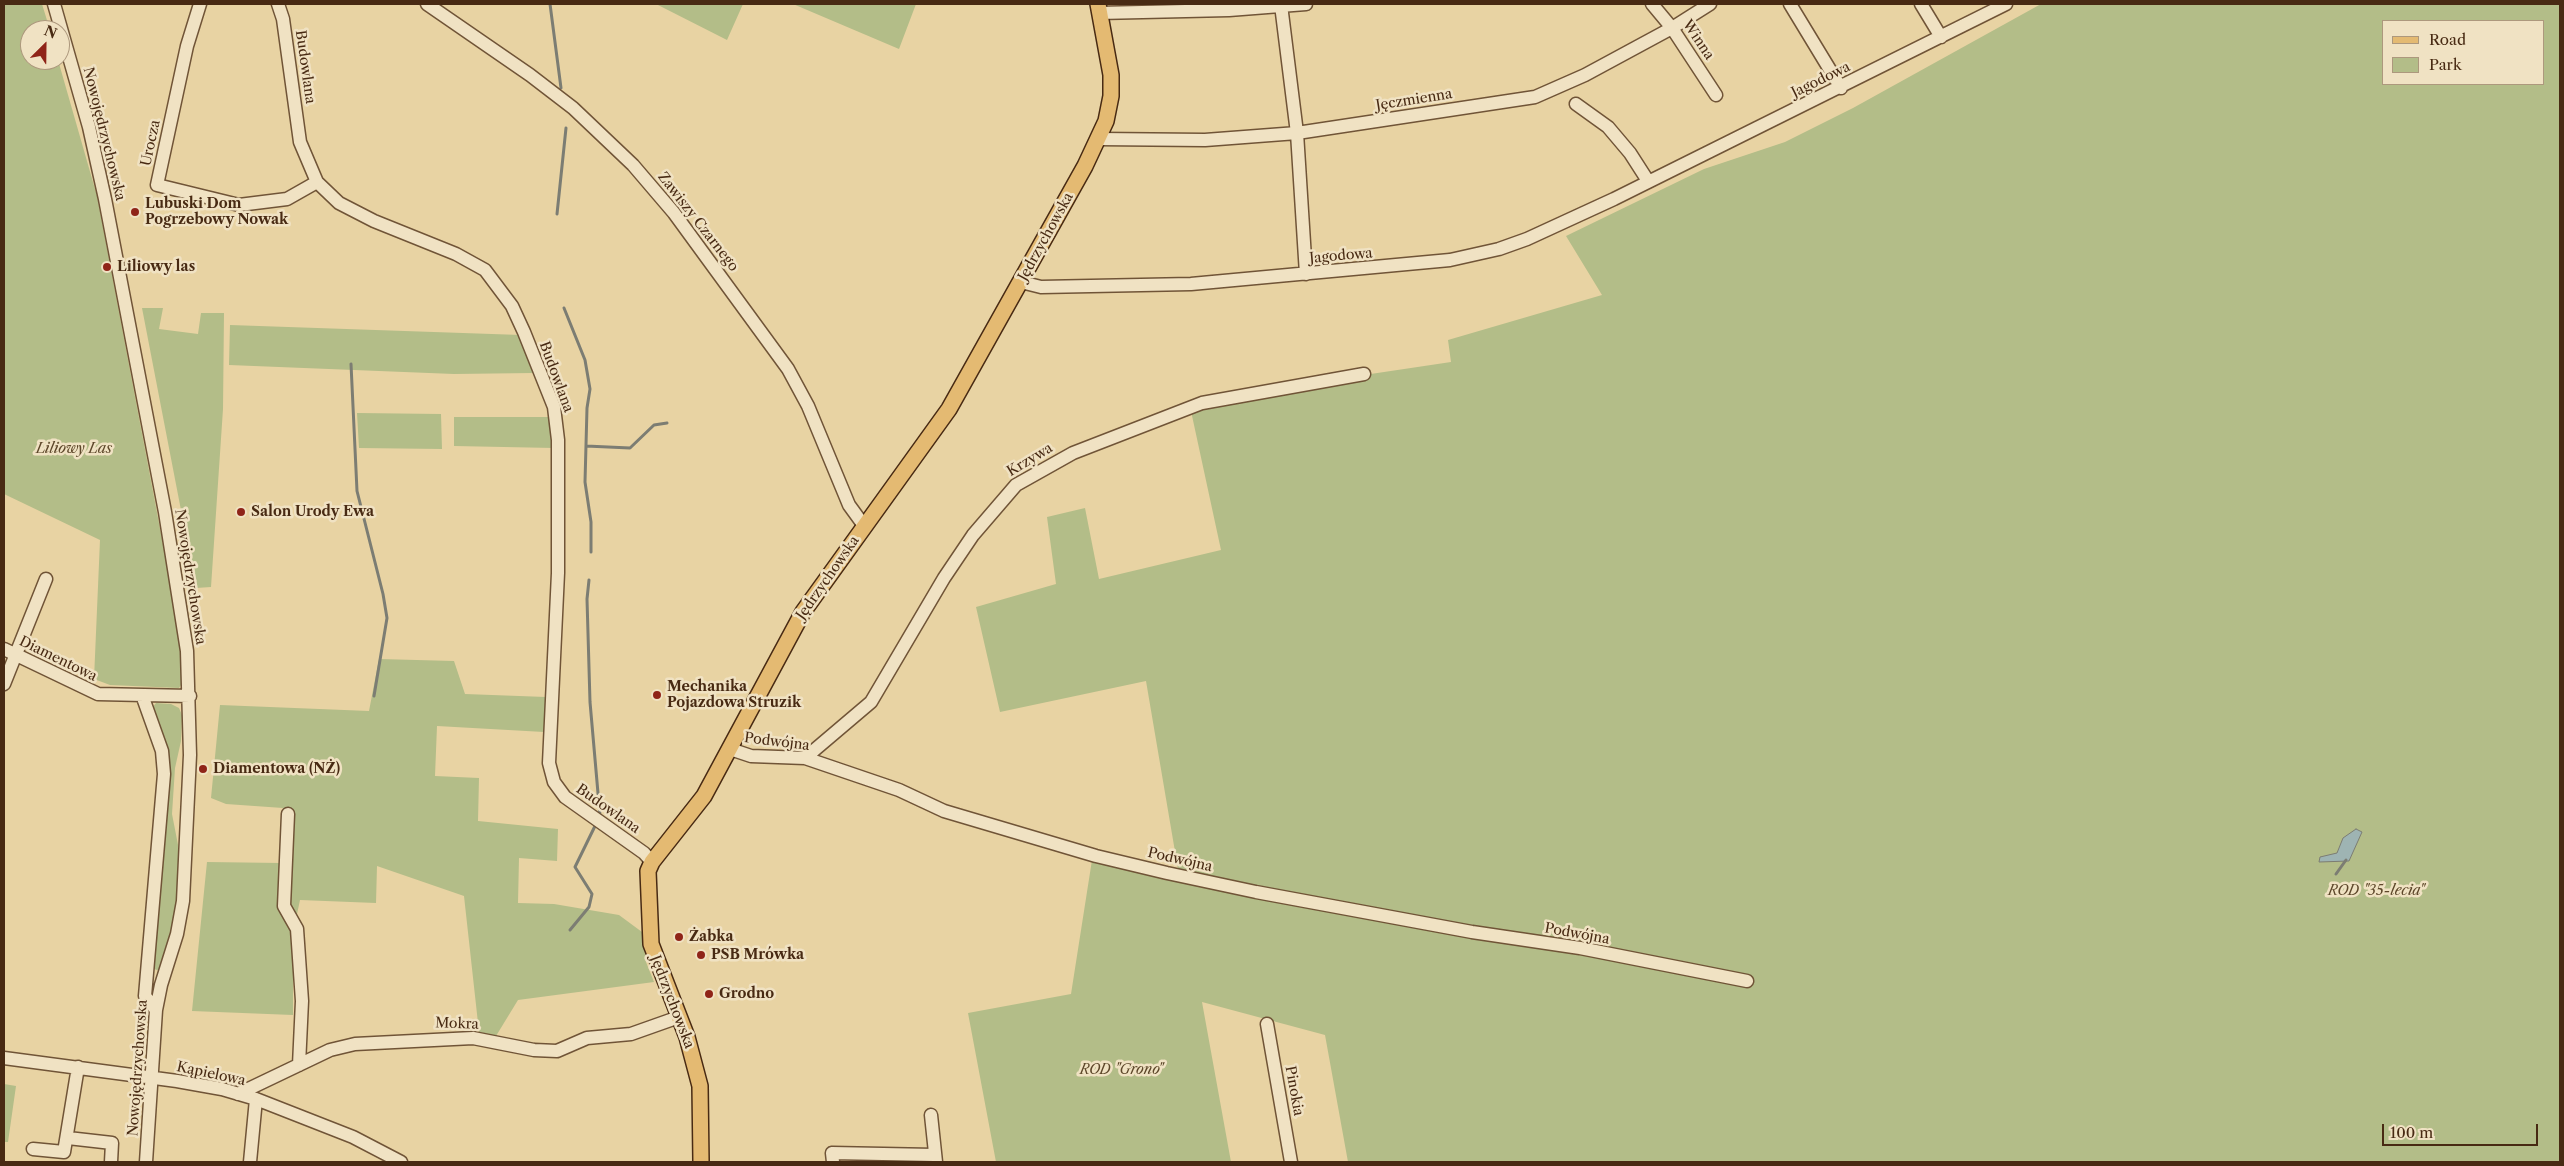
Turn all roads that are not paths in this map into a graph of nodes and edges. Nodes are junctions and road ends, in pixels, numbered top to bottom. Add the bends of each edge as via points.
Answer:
1 (54, 4) edge
2 (200, 4) edge
3 (278, 4) edge
4 (427, 4) edge
5 (1306, 4) edge
6 (1652, 4) edge
7 (1710, 4) edge
8 (1790, 4) edge
9 (1921, 4) edge
10 (2006, 4) edge
11 (1281, 6) junction
12 (1099, 8) edge
13 (1672, 28) junction
14 (1941, 37) junction
15 (1841, 88) junction
16 (1716, 95) dead end
17 (1576, 104) dead end
18 (1297, 133) junction
19 (1098, 139) junction
20 (1648, 181) junction
21 (316, 182) junction
22 (1306, 274) junction
23 (1021, 282) junction
24 (1364, 374) dead end
25 (865, 527) junction
26 (46, 579) dead end
27 (10, 652) edge
28 (4, 684) edge
29 (142, 696) junction
30 (190, 696) junction
31 (730, 749) junction
32 (805, 758) junction
33 (288, 814) dead end
34 (652, 862) junction
35 (1747, 981) dead end
36 (156, 1010) junction
37 (680, 1017) junction
38 (1267, 1024) dead end
39 (4, 1058) edge
40 (298, 1065) junction
41 (78, 1067) junction
42 (152, 1079) junction
43 (238, 1094) junction
44 (256, 1100) junction
45 (931, 1115) dead end
46 (68, 1138) junction
47 (33, 1149) dead end
48 (935, 1159) edge
49 (111, 1162) edge
50 (146, 1162) edge
51 (250, 1162) edge
52 (401, 1162) edge
53 (700, 1162) edge
54 (833, 1162) edge
55 (1291, 1162) edge

1 - 30 street, Nowojędrzychowska via 89,126 110,223 180,601
2 - 21 street, Urocza via 187,46 157,185 239,205 286,199
3 - 21 street, Budowlana via 300,142
4 - 25 street, Zawiszy Czarnego via 573,108 633,165 674,213 788,370 811,412 848,505
5 - 11 street
6 - 13 street, Winna
7 - 13 street, Jęczmienna
8 - 15 street
9 - 14 street
10 - 14 street, Jagodowa
11 - 12 street via 1157,13
11 - 18 street
12 - 19 main road, Jędrzychowska via 1112,85 1110,108
13 - 16 street, Winna
13 - 18 street, Jęczmienna via 1585,75 1535,97
14 - 15 street, Jagodowa
15 - 20 street, Jagodowa
17 - 20 street via 1608,127
18 - 19 street, Jęczmienna via 1205,140
18 - 22 street
19 - 23 main road, Jędrzychowska
20 - 22 street, Jagodowa via 1527,239 1491,251 1450,260
21 - 34 street, Budowlana via 339,203 485,270 512,306 557,420 558,573 549,763 560,792
22 - 23 street, Jagodowa via 1154,285 1041,287
23 - 25 main road, Jędrzychowska via 938,426
24 - 32 street, Krzywa via 1202,403 1073,453 1016,485 973,535 944,578 871,702
25 - 31 main road, Jędrzychowska via 803,612
26 - 27 street
27 - 28 street
27 - 29 street, Diamentowa via 98,694
29 - 30 street, Diamentowa
29 - 36 street via 162,751 164,774 146,996
30 - 36 street, Nowojędrzychowska via 189,793 182,901
31 - 32 street, Podwójna via 751,756
31 - 34 main road, Jędrzychowska via 698,804
32 - 35 street, Podwójna via 899,790 952,814 1158,871 1290,899
33 - 40 street via 284,906 297,929 302,1001
34 - 37 main road, Jędrzychowska via 647,881 651,944
36 - 42 street, Nowojędrzychowska
37 - 40 street, Mokra via 631,1034 587,1038 557,1051 534,1050 473,1038 354,1044
37 - 53 main road, Jędrzychowska via 700,1086
38 - 55 street, Pinokia
39 - 41 street, Kąpielowa
40 - 43 street, Mokra
41 - 42 street, Kąpielowa
41 - 46 street
42 - 43 street, Kąpielowa via 194,1083
42 - 50 street, Nowojędrzychowska
43 - 44 street, Kąpielowa
44 - 51 street
44 - 52 street, Kąpielowa via 353,1137
45 - 48 street
46 - 47 street via 64,1152
46 - 49 street via 112,1143
48 - 54 street via 832,1153

